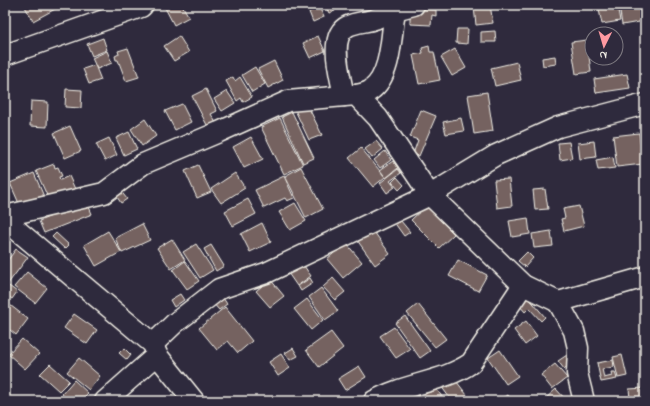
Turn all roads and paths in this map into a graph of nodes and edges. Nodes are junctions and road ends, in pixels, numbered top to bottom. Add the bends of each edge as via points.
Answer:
1 (144, 5) edge
2 (414, 5) edge
3 (394, 7) edge
4 (5, 55) edge
5 (350, 95) junction
6 (645, 104) edge
7 (430, 195) junction
8 (5, 216) edge
9 (5, 220) edge
10 (645, 277) edge
11 (523, 285) junction
12 (558, 302) junction
13 (155, 349) junction
14 (105, 401) edge
15 (194, 401) edge
16 (374, 401) edge
17 (584, 401) edge

1 - 4 street
2 - 3 street
3 - 5 street via 387,66 378,84 370,91
3 - 5 street via 375,19 347,27 339,36 336,55
5 - 7 street via 378,118
5 - 8 street via 288,101 143,164 104,193
6 - 7 street via 558,127 496,155
7 - 11 street
7 - 13 street via 266,273 219,289 175,323
9 - 13 street
10 - 12 street
11 - 12 street
11 - 16 street via 471,363 461,370
12 - 17 street via 574,331 578,348 577,373
13 - 14 street
13 - 15 street

